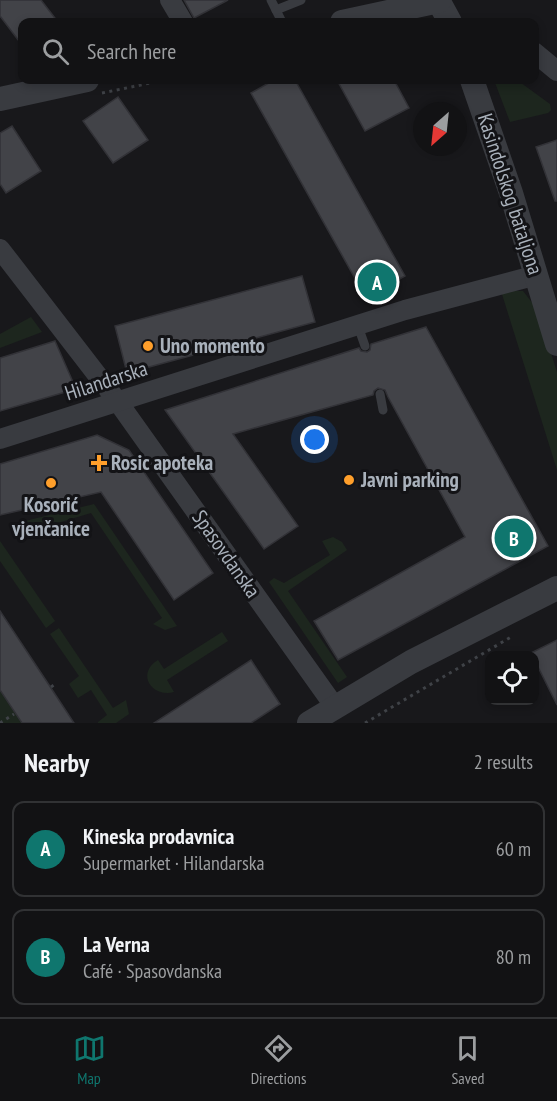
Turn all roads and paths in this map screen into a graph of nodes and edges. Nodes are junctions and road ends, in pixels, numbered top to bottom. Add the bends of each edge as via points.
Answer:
1 (170, 0) edge
2 (270, 0) edge
3 (301, 0) edge
4 (439, 0) edge
5 (276, 10) junction
6 (181, 18) edge
7 (280, 18) edge
8 (360, 18) edge
9 (448, 18) edge
10 (539, 56) edge
11 (557, 71) edge
12 (69, 84) edge
13 (473, 84) edge
14 (0, 99) edge
15 (0, 249) edge
16 (537, 275) junction
17 (358, 326) junction
18 (557, 344) edge
19 (365, 346) dead end
20 (380, 394) dead end
21 (118, 402) junction
22 (383, 410) dead end
23 (0, 439) edge
24 (557, 588) edge
25 (517, 633) dead end
26 (57, 683) dead end
27 (51, 687) dead end
28 (335, 707) junction
29 (14, 714) dead end
30 (0, 723) edge
31 (309, 723) edge
32 (365, 723) edge

1 - 6 street
2 - 5 lane
3 - 5 lane
4 - 8 street
4 - 9 street
5 - 7 lane
10 - 11 street
12 - 14 street
13 - 16 street, Kasindolskog bataljona
15 - 21 street, Spasovdanska
16 - 17 street, Hilandarska
16 - 18 street, Kasindolskog bataljona
17 - 19 lane
17 - 21 street, Hilandarska
20 - 22 lane
21 - 23 street, Hilandarska
21 - 28 street, Spasovdanska
24 - 28 street via 411,662
25 - 32 path
26 - 27 path
28 - 31 street
29 - 30 path

